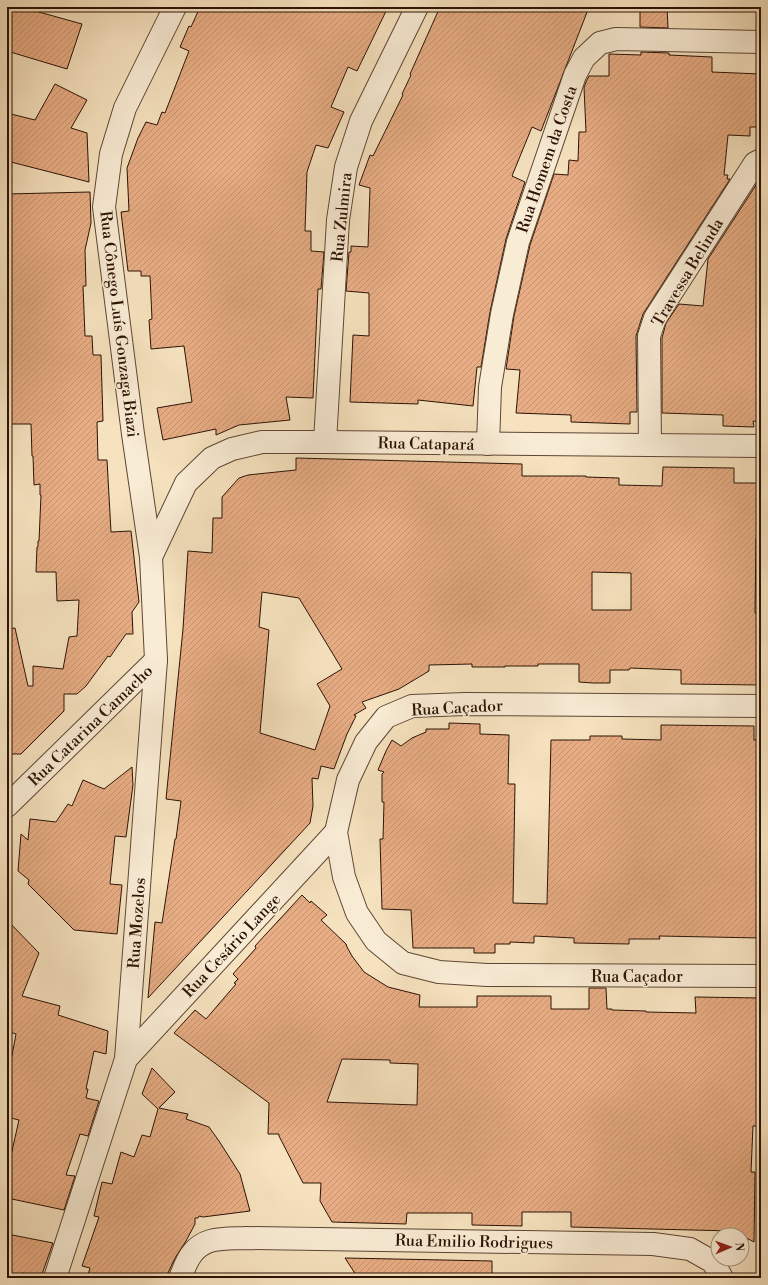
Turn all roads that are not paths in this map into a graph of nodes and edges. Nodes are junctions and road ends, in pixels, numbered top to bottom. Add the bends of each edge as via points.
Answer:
1 (175, 7) edge
2 (417, 7) edge
3 (761, 42) edge
4 (761, 160) edge
5 (325, 442) junction
6 (488, 444) junction
7 (650, 445) junction
8 (761, 446) edge
9 (151, 557) junction
10 (156, 660) junction
11 (761, 706) edge
12 (7, 806) edge
13 (336, 832) junction
14 (761, 976) edge
15 (126, 1059) junction
16 (55, 1278) edge
17 (180, 1278) edge
18 (722, 1278) edge

1 - 9 street, Rua Cônego Luís Gonzaga Biazi via 125,108 111,154 104,207
2 - 5 street, Rua Zulmira via 360,121 346,167 338,220
3 - 6 street, Rua Homem da Costa via 616,39 600,43 584,58 575,75 518,242 502,314 490,387
4 - 7 street, Travessa Belinda via 755,163 655,318 649,336
5 - 6 street, Rua Catapará
5 - 9 street, Rua Catapará via 262,442 232,449 212,458 186,483
6 - 7 street, Rua Catapará
7 - 8 street, Rua Catapará
9 - 10 street, Rua Mozelos
10 - 12 street, Rua Catarina Camacho
10 - 15 street, Rua Mozelos
11 - 13 street, Rua Caçador via 412,706 386,717 366,742 348,780
13 - 14 street, Rua Caçador via 344,877 357,913 376,941 403,963 439,972 487,975
13 - 15 street, Rua Cesário Lange
15 - 16 street, Rua Mozelos
17 - 18 street, Rua Emilio Rodrigues via 190,1256 202,1243 246,1238 653,1244 690,1249 713,1262

